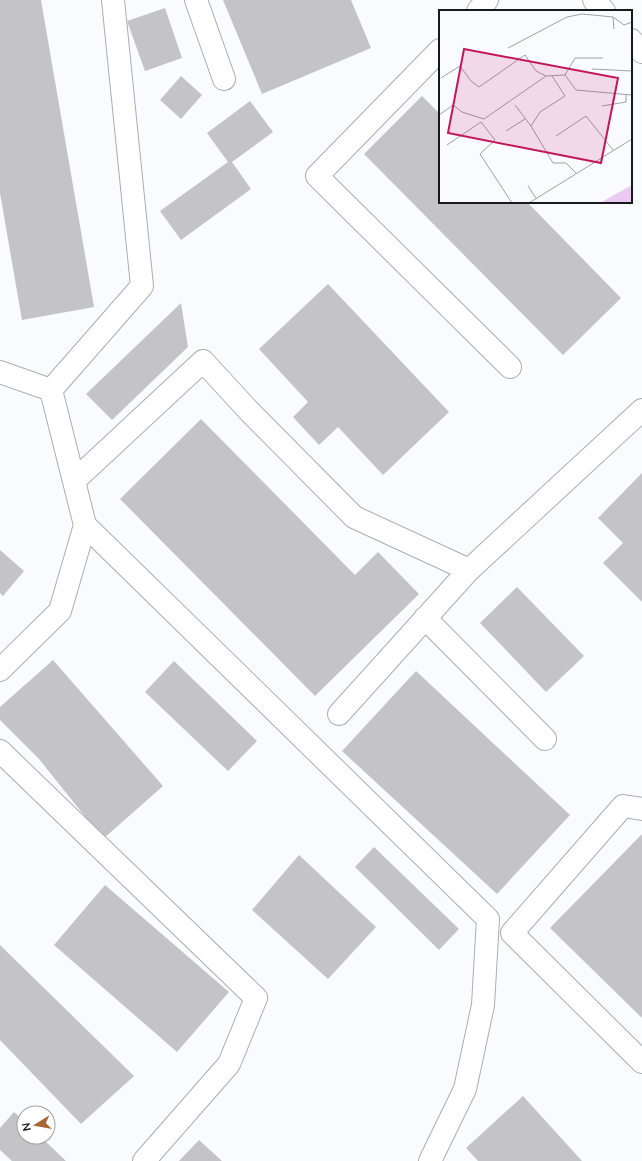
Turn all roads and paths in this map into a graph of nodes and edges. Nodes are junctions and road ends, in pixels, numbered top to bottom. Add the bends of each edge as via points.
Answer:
1 (113, 0) edge
2 (196, 0) edge
3 (487, 0) edge
4 (594, 0) edge
5 (479, 10) edge
6 (603, 10) edge
7 (632, 41) edge
8 (439, 51) edge
9 (642, 52) edge
10 (224, 78) dead end
11 (510, 368) dead end
12 (0, 372) edge
13 (51, 390) junction
14 (642, 410) edge
15 (74, 480) junction
16 (86, 525) junction
17 (469, 570) junction
18 (425, 618) junction
19 (0, 670) edge
20 (339, 714) dead end
21 (545, 739) dead end
22 (0, 751) edge
23 (642, 809) edge
24 (642, 1062) edge
25 (144, 1161) edge
26 (430, 1161) edge

1 - 13 main road via 142,286
2 - 10 main road
3 - 5 main road
4 - 6 main road
7 - 9 main road
8 - 11 main road via 317,176
12 - 13 main road
13 - 15 main road
14 - 17 main road
15 - 16 main road
15 - 17 main road via 203,361 354,517
16 - 19 main road via 60,611
16 - 26 main road via 488,919 483,1005 465,1089
17 - 18 main road
18 - 20 main road
18 - 21 main road
22 - 25 main road via 256,998 229,1064
23 - 24 main road via 623,806 512,934

